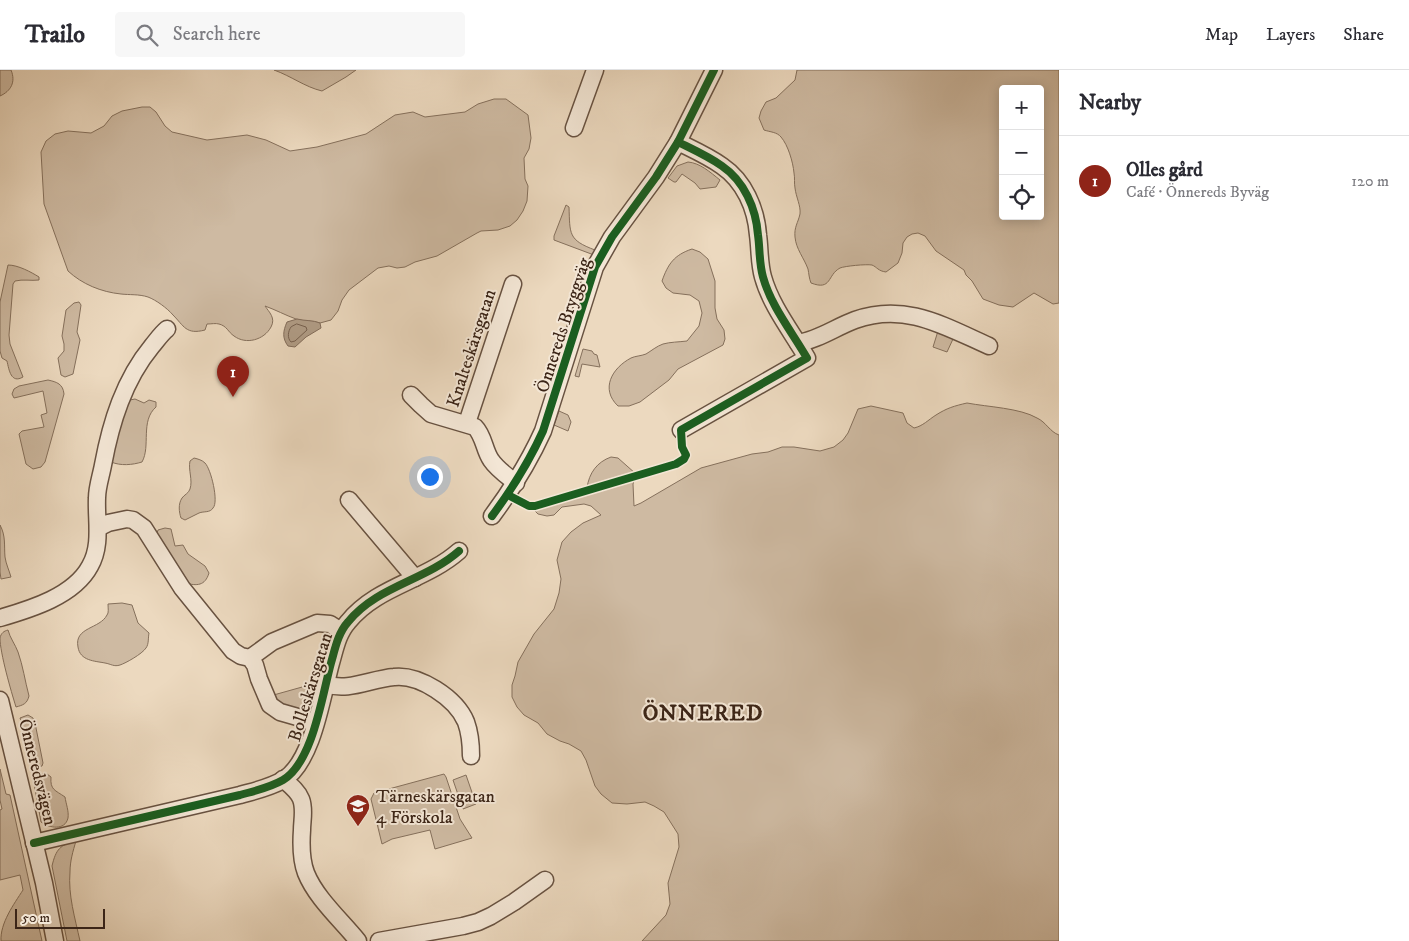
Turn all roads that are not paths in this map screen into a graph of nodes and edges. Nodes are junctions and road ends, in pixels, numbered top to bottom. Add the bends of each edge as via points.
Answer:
1 (595, 70) edge
2 (714, 70) edge
3 (574, 128) dead end
4 (678, 142) junction
5 (512, 284) dead end
6 (167, 329) dead end
7 (798, 343) junction
8 (989, 346) dead end
9 (411, 394) dead end
10 (467, 424) junction
11 (681, 430) dead end
12 (516, 483) junction
13 (349, 500) dead end
14 (492, 516) dead end
15 (98, 528) junction
16 (459, 551) dead end
17 (415, 578) junction
18 (0, 618) edge
19 (341, 631) junction
20 (250, 658) junction
21 (325, 684) junction
22 (0, 700) edge
23 (316, 722) junction
24 (471, 756) dead end
25 (283, 780) junction
26 (34, 843) junction
27 (545, 880) dead end
28 (55, 941) edge
29 (358, 941) edge
30 (380, 941) edge

1 - 3 street
2 - 4 street, Önnereds Bryggväg
4 - 7 street via 721,165 742,188 756,219 765,282
4 - 12 street, Önnereds Bryggväg via 612,236 595,267 543,431
5 - 10 street, Knalteskärsgatan
6 - 15 street via 143,357 118,404 98,490
7 - 8 street via 855,320 897,313 927,319
7 - 11 street via 806,358
9 - 10 street, Knalteskärsgatan via 431,414
10 - 12 street, Knalteskärsgatan via 479,431 498,469
12 - 14 street, Önnereds Bryggväg
13 - 17 street
15 - 18 street via 95,555 78,582 53,598
15 - 20 street via 127,519 144,528 182,588 233,651
16 - 17 street, Bolleskärsgatan via 447,562
17 - 19 street, Bolleskärsgatan via 363,606
19 - 20 street via 330,624 318,623 272,642
19 - 21 street, Bolleskärsgatan
20 - 23 street via 270,705 280,712
21 - 23 street, Bolleskärsgatan
21 - 24 street via 350,687 393,677 421,681 444,696 460,712 468,731
22 - 26 street, Önneredsvägen
23 - 25 street, Bolleskärsgatan via 305,754
25 - 26 street, Bolleskärsgatan via 240,795
25 - 29 street via 301,798 303,806 302,844 306,873 326,904
26 - 28 street, Önneredsvägen
27 - 30 street via 478,922

